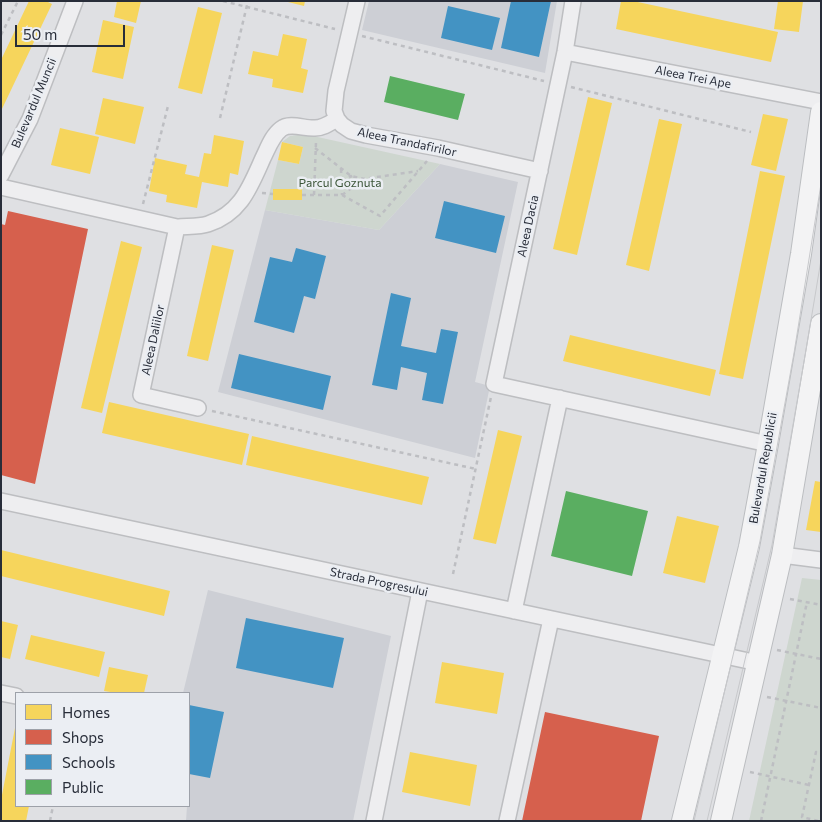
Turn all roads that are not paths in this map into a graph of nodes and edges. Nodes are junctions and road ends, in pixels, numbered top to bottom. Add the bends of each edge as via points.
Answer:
1 (75, 1) edge
2 (357, 1) edge
3 (573, 1) edge
4 (565, 52) junction
5 (821, 102) edge
6 (821, 112) edge
7 (336, 119) junction
8 (540, 171) junction
9 (1, 175) edge
10 (1, 187) edge
11 (177, 227) junction
12 (821, 324) edge
13 (560, 398) junction
14 (198, 408) road end
15 (768, 444) junction
16 (1, 501) edge
17 (782, 555) junction
18 (821, 560) edge
19 (420, 591) junction
20 (514, 611) junction
21 (551, 619) junction
22 (723, 656) junction
23 (758, 663) junction
24 (1, 693) edge
25 (15, 696) edge
26 (374, 821) edge
27 (506, 821) edge
28 (682, 821) edge
29 (721, 821) edge

1 - 9 street, Bulevardul Muncii via 30,119
2 - 7 street via 336,91
3 - 4 street, Aleea Dacia
4 - 5 street, Aleea Trei Ape
4 - 8 street, Aleea Dacia
6 - 15 main road, Bulevardul Republicii via 801,254
7 - 8 street, Aleea Trandafirilor via 351,131 366,135
7 - 11 street via 316,128 282,128 271,141 248,192 239,204 222,218 207,224
8 - 13 street, Aleea Dacia via 494,384
10 - 11 street
11 - 14 street, Aleea Daliilor via 141,395
12 - 17 main road
13 - 15 street
13 - 20 street
15 - 22 main road, Bulevardul Republicii
16 - 19 street, Strada Progresului
17 - 18 street
17 - 23 main road
19 - 20 street, Strada Progresului
19 - 26 street
20 - 21 street, Strada Progresului
21 - 22 street, Strada Progresului
21 - 27 street
22 - 23 street, Strada Progresului
22 - 28 main road, Bulevardul Republicii
23 - 29 main road
24 - 25 street

